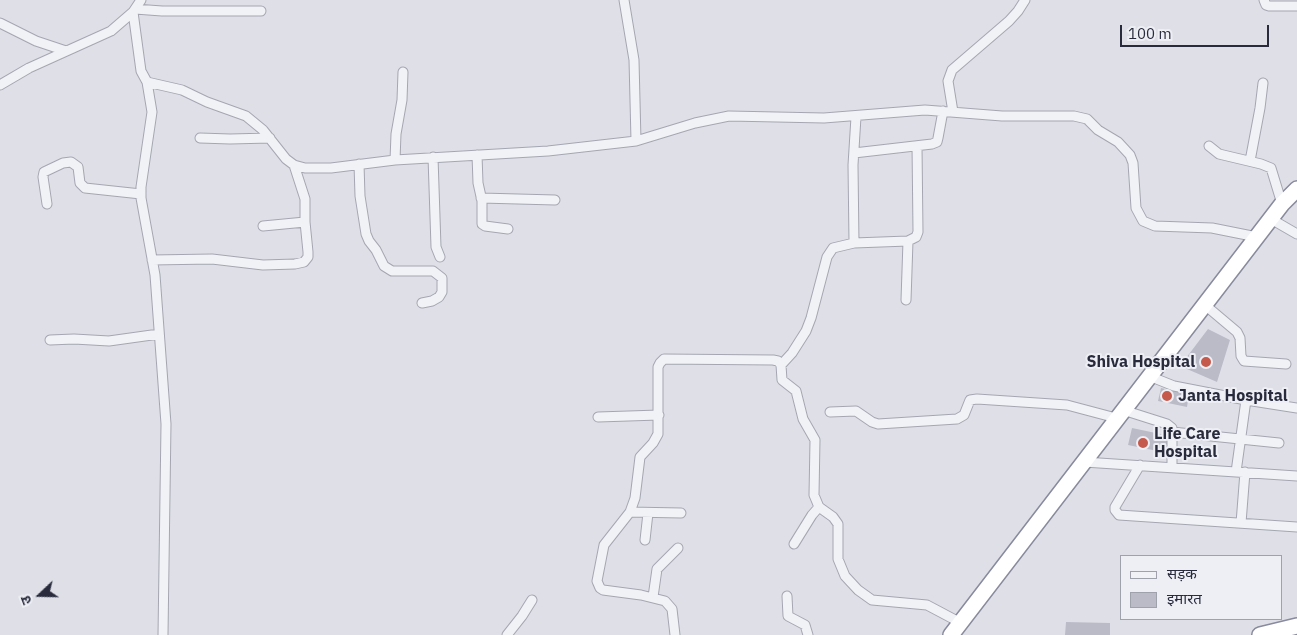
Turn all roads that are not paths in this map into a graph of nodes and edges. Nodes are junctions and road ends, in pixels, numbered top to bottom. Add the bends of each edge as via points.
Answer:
1 (141, 0) edge
2 (624, 0) edge
3 (1025, 0) edge
4 (1264, 0) edge
5 (1297, 6) edge
6 (134, 11) junction
7 (261, 11) dead end
8 (0, 23) edge
9 (66, 51) junction
10 (403, 72) dead end
11 (147, 82) junction
12 (1263, 83) dead end
13 (0, 85) edge
14 (948, 111) junction
15 (856, 117) junction
16 (200, 138) dead end
17 (270, 138) junction
18 (636, 141) junction
19 (917, 146) junction
20 (1209, 146) dead end
21 (854, 153) junction
22 (477, 155) junction
23 (432, 157) junction
24 (395, 160) junction
25 (1250, 161) junction
26 (359, 164) junction
27 (294, 165) junction
28 (1297, 189) edge
29 (141, 194) junction
30 (482, 198) junction
31 (555, 200) dead end
32 (47, 204) dead end
33 (1282, 204) junction
34 (1271, 219) junction
35 (305, 222) junction
36 (263, 226) dead end
37 (508, 229) dead end
38 (1297, 234) edge
39 (1257, 237) junction
40 (908, 241) junction
41 (854, 243) junction
42 (440, 257) dead end
43 (152, 260) junction
44 (906, 300) dead end
45 (422, 303) dead end
46 (1205, 305) junction
47 (160, 334) junction
48 (50, 340) dead end
49 (1286, 364) dead end
50 (781, 365) junction
51 (1149, 376) junction
52 (1246, 400) junction
53 (1297, 408) edge
54 (830, 412) dead end
55 (1120, 414) junction
56 (658, 415) junction
57 (598, 417) dead end
58 (1172, 432) junction
59 (1241, 439) junction
60 (1280, 443) dead end
61 (1084, 462) junction
62 (1140, 465) junction
63 (1172, 467) junction
64 (1240, 472) junction
65 (1297, 476) edge
66 (819, 507) junction
67 (630, 512) junction
68 (681, 512) dead end
69 (648, 513) junction
70 (1241, 523) junction
71 (1297, 527) edge
72 (645, 540) dead end
73 (794, 544) dead end
74 (678, 548) dead end
75 (787, 596) dead end
76 (653, 598) junction
77 (532, 600) dead end
78 (1297, 626) edge
79 (960, 629) edge
80 (163, 635) edge
81 (507, 635) edge
82 (675, 635) edge
83 (808, 635) edge
84 (952, 635) edge
85 (1260, 635) edge

1 - 6 street
2 - 18 street via 634,60
3 - 14 street via 1009,21 952,70 948,81
4 - 5 street via 1269,6
6 - 7 street
6 - 9 street via 111,31
6 - 11 street via 141,71
8 - 9 street via 36,41
9 - 13 street
10 - 24 street
11 - 17 street via 182,90 238,112
11 - 29 street via 152,112
12 - 25 street
14 - 15 street via 905,111
14 - 19 street via 936,142
14 - 39 street via 1087,119 1130,155 1136,208 1143,221 1155,226 1212,228
15 - 18 street via 729,116
15 - 21 street
16 - 17 street
17 - 27 street
18 - 22 street
19 - 21 street
19 - 40 street via 918,232
20 - 25 street via 1219,154
21 - 41 street
22 - 23 street
22 - 30 street
23 - 24 street
23 - 42 street via 436,247
24 - 26 street
25 - 33 street via 1271,168
26 - 27 street via 314,168
26 - 45 street via 366,234 384,266 392,271 433,271 442,278 439,297
27 - 35 street via 304,191
28 - 33 highway
29 - 32 street via 85,188 80,183 78,167 74,162 67,162 44,172
29 - 43 street
30 - 31 street
30 - 37 street via 482,224
33 - 34 highway
34 - 38 street
34 - 39 highway
35 - 36 street
35 - 43 street via 308,257 300,264 263,265 212,259
39 - 46 highway
40 - 41 street
40 - 44 street
41 - 50 street via 837,246 830,251 806,331
43 - 47 street
46 - 49 street via 1237,332 1244,361
46 - 51 highway
47 - 48 street via 109,341
47 - 80 street via 166,424
50 - 56 street via 773,360 664,359 658,367
50 - 66 street via 782,380 796,391 805,423 815,440 814,496
51 - 52 street via 1174,386
51 - 55 highway
52 - 53 street
52 - 59 street
54 - 55 street via 856,411 878,424 957,419 964,415 968,402 976,399 1067,405
55 - 58 street via 1167,424
55 - 61 highway
56 - 57 street
56 - 67 street via 658,434 640,457 636,498
58 - 59 street
58 - 63 street
59 - 60 street
59 - 64 street
61 - 62 street
61 - 79 highway
62 - 63 street
62 - 70 street via 1115,507 1119,515
63 - 64 street
64 - 65 street
64 - 70 street
66 - 73 street
66 - 79 street via 836,520 839,528 838,558 845,576 858,590 872,600 927,605
67 - 69 street
67 - 76 street via 604,545 598,585 603,590
68 - 69 street
69 - 72 street
70 - 71 street
74 - 76 street via 657,569
75 - 83 street via 788,616 805,625
76 - 82 street via 670,605
77 - 81 street
78 - 85 highway
79 - 84 highway

